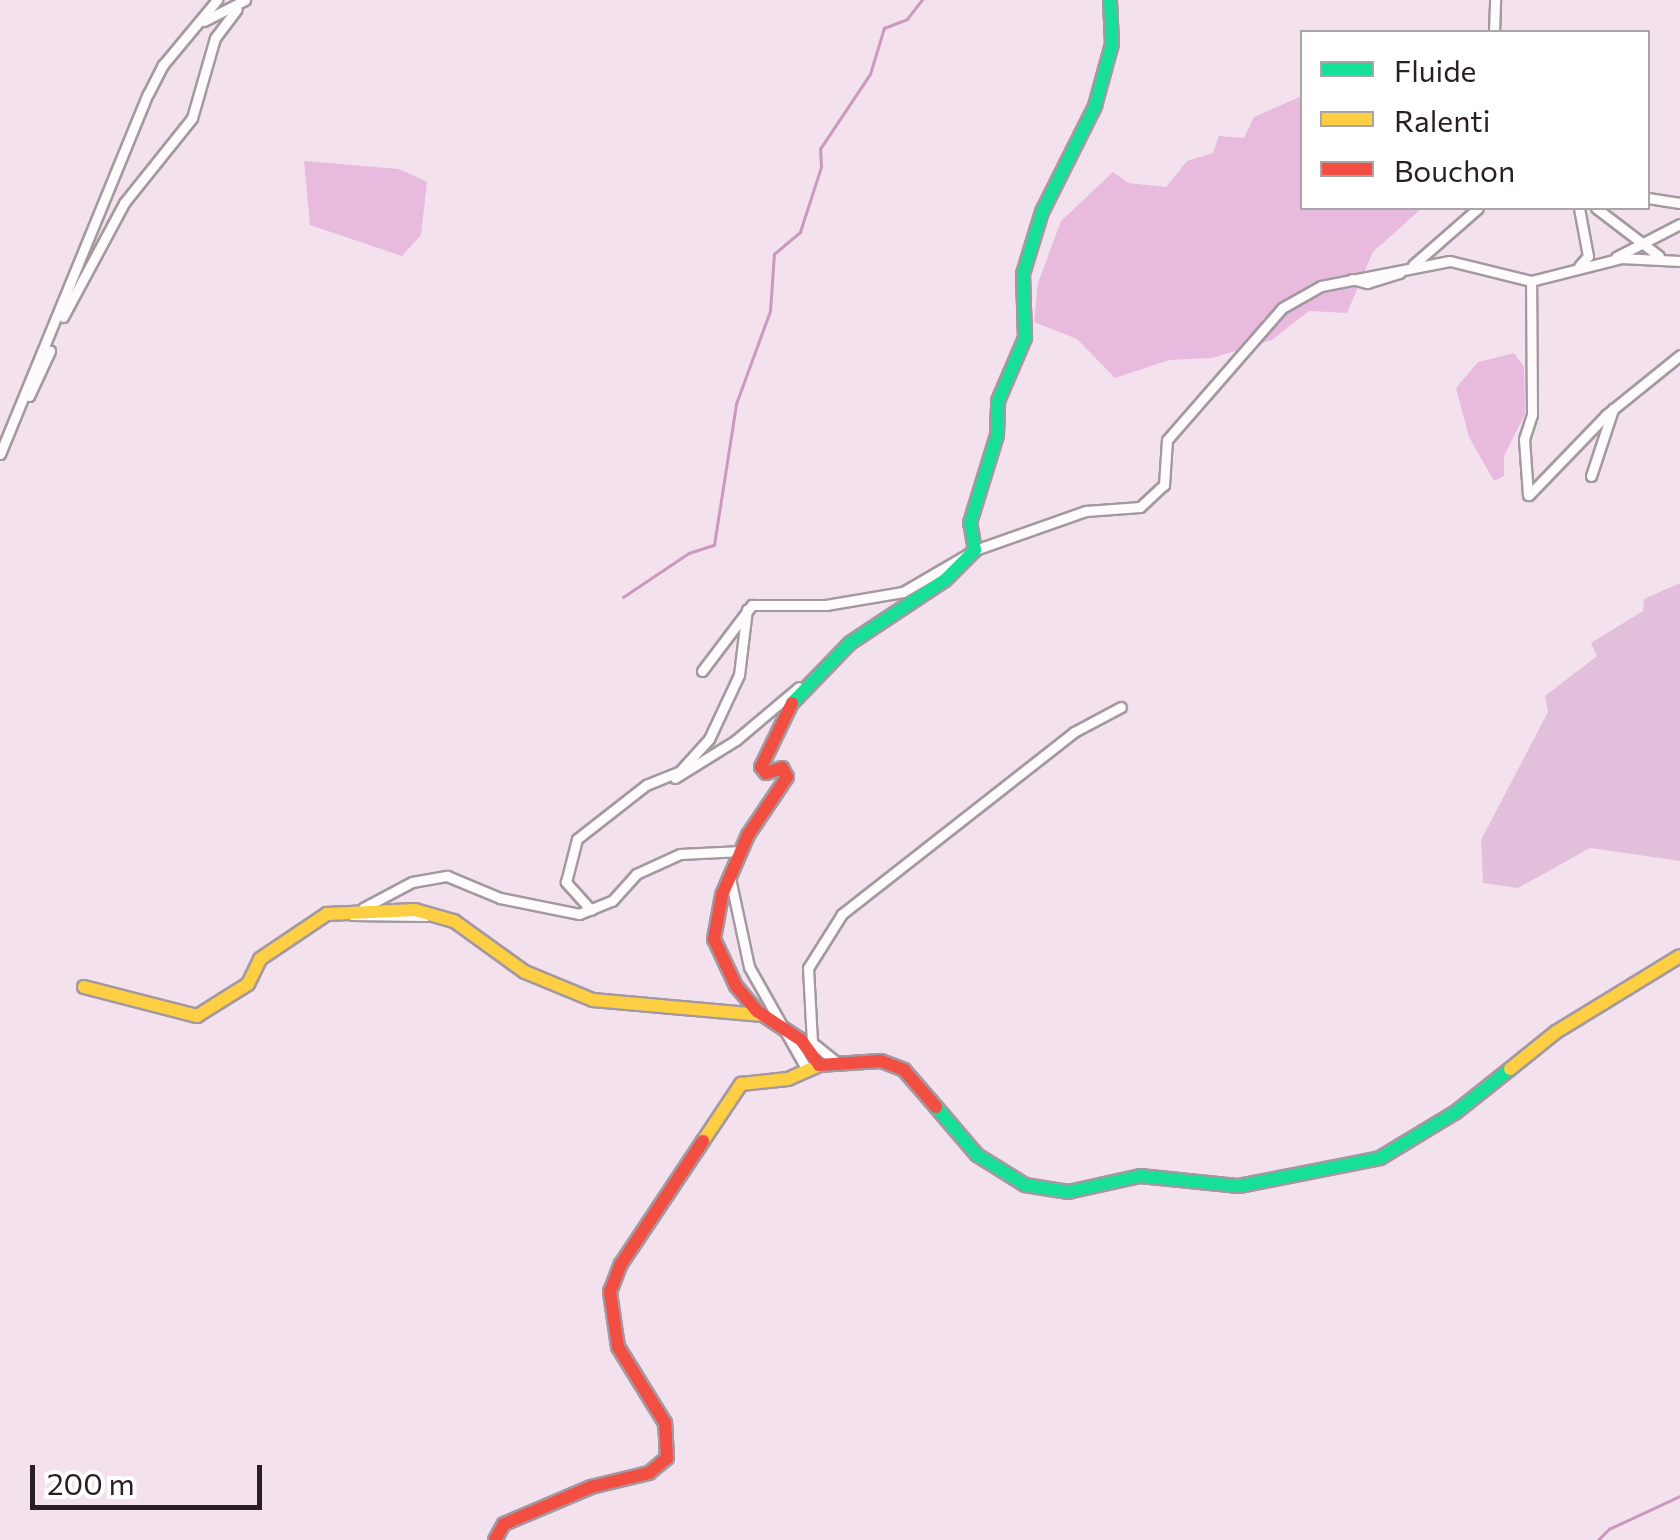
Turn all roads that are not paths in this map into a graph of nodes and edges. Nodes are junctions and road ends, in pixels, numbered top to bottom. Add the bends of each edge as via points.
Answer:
1 (218, 0) edge
2 (245, 0) edge
3 (1110, 0) edge
4 (1495, 0) edge
5 (237, 9) junction
6 (202, 22) junction
7 (1494, 30) edge
8 (1650, 198) edge
9 (1680, 203) edge
10 (1476, 210) edge
11 (1580, 210) edge
12 (1598, 210) edge
13 (1680, 224) edge
14 (1639, 244) junction
15 (1661, 257) junction
16 (1613, 260) junction
17 (1680, 261) edge
18 (1580, 266) junction
19 (1410, 267) junction
20 (1531, 281) junction
21 (57, 328) junction
22 (1680, 355) edge
23 (1613, 409) junction
24 (0, 454) edge
25 (1592, 476) dead end
26 (975, 550) junction
27 (746, 609) junction
28 (702, 672) dead end
29 (806, 682) junction
30 (1121, 707) dead end
31 (666, 780) junction
32 (742, 851) junction
33 (729, 870) junction
34 (363, 908) junction
35 (591, 910) junction
36 (340, 911) junction
37 (428, 916) junction
38 (1680, 956) edge
39 (84, 986) dead end
40 (762, 1015) junction
41 (781, 1026) junction
42 (834, 1060) junction
43 (812, 1066) junction
44 (495, 1540) edge

1 - 6 street
2 - 5 street
3 - 26 street via 1112,37 1099,93 1042,212 1023,274 1026,338 998,400 997,435 970,523
4 - 7 street
5 - 6 street
5 - 21 street via 215,38 192,118 138,181
6 - 21 street via 163,64 148,94
8 - 9 street
10 - 19 street
11 - 18 street via 1588,243
12 - 14 street
13 - 14 street
14 - 15 street
14 - 16 street
15 - 16 street
15 - 17 street
16 - 18 street
18 - 20 street
19 - 20 street via 1476,264
19 - 26 street via 1350,278 1282,308 1167,440 1164,485 1153,499 1140,507 1086,512
20 - 23 street via 1528,496
21 - 24 street
22 - 23 street
23 - 25 street
26 - 27 street via 903,592 826,606
26 - 29 street via 946,580 850,643
27 - 28 street
27 - 31 street via 739,675 714,732
29 - 31 street via 706,761
29 - 32 street via 760,767 766,773 782,768 787,777
30 - 42 street via 1074,732 842,914 808,968 812,1042
31 - 35 street via 646,785 577,839 566,882
32 - 33 street
32 - 35 street via 680,854 636,874 612,901
33 - 40 street via 714,939 736,986
33 - 41 street via 749,967
34 - 35 street via 412,882 447,876 500,898 562,912
34 - 36 street
34 - 37 street
36 - 37 street via 366,920
36 - 39 street via 299,929 260,959 248,984 197,1016
37 - 40 street via 454,921 525,972 593,1000
38 - 42 street via 1556,1032 1456,1112 1380,1158 1239,1186 1140,1176 1068,1192 1025,1185 978,1155 904,1070
40 - 41 street
41 - 43 street
42 - 43 street
43 - 44 street via 788,1079 741,1084 621,1264 610,1292 618,1347 665,1422 667,1458 649,1473 591,1487 504,1524

